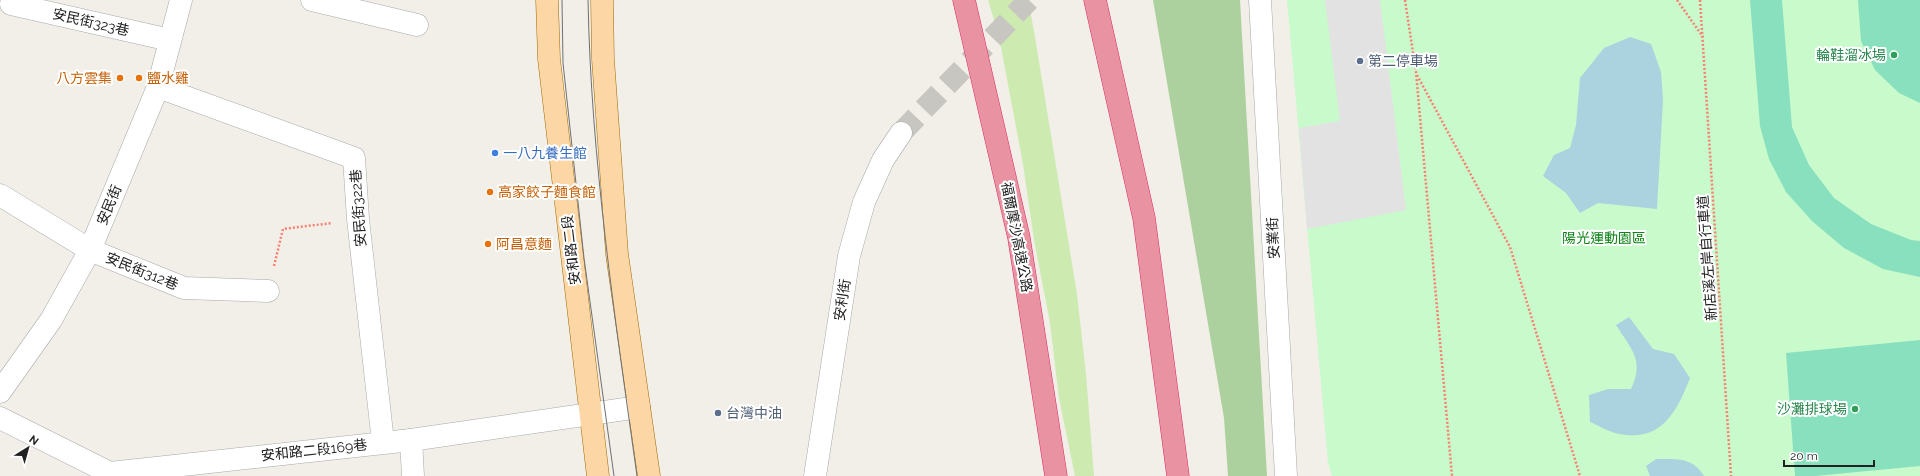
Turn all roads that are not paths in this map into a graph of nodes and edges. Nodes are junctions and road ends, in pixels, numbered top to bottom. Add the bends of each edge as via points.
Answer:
1 (181, 0) edge
2 (312, 0) edge
3 (547, 0) edge
4 (602, 0) edge
5 (964, 0) edge
6 (1095, 0) edge
7 (1260, 0) edge
8 (11, 4) dead end
9 (417, 25) dead end
10 (170, 40) junction
11 (158, 87) junction
12 (901, 133) tunnel mouth
13 (0, 195) edge
14 (90, 250) junction
15 (268, 291) road end
16 (0, 392) edge
17 (639, 406) junction
18 (591, 414) junction
19 (0, 418) edge
20 (411, 440) junction
21 (383, 442) junction
22 (110, 474) edge
23 (413, 476) edge
24 (598, 476) edge
25 (649, 476) edge
26 (815, 476) edge
27 (1056, 476) edge
28 (1178, 476) edge
29 (1286, 476) edge

1 - 10 street, 安民街
2 - 9 street
3 - 18 main road, 安和路二段 via 549,59
4 - 17 main road via 603,59 617,254
5 - 27 highway, 福爾摩沙高速公路 via 1019,238
6 - 28 highway via 1144,218
7 - 29 street, 安業街
8 - 10 street, 安民街323巷
10 - 11 street, 安民街
11 - 14 street, 安民街
11 - 21 street, 安民街322巷 via 354,158 358,219
12 - 26 street, 安利街 via 883,160 864,202 849,256
13 - 14 street, 安民街312巷
14 - 15 street, 安民街312巷 via 184,288
14 - 16 street, 安民街 via 51,320
17 - 18 street, 安和路二段169巷
17 - 25 main road
18 - 20 street, 安和路二段169巷
18 - 24 main road, 安和路二段
19 - 22 street, 安和路二段169巷
20 - 21 street, 安和路二段169巷
20 - 23 street
21 - 22 street, 安和路二段169巷

